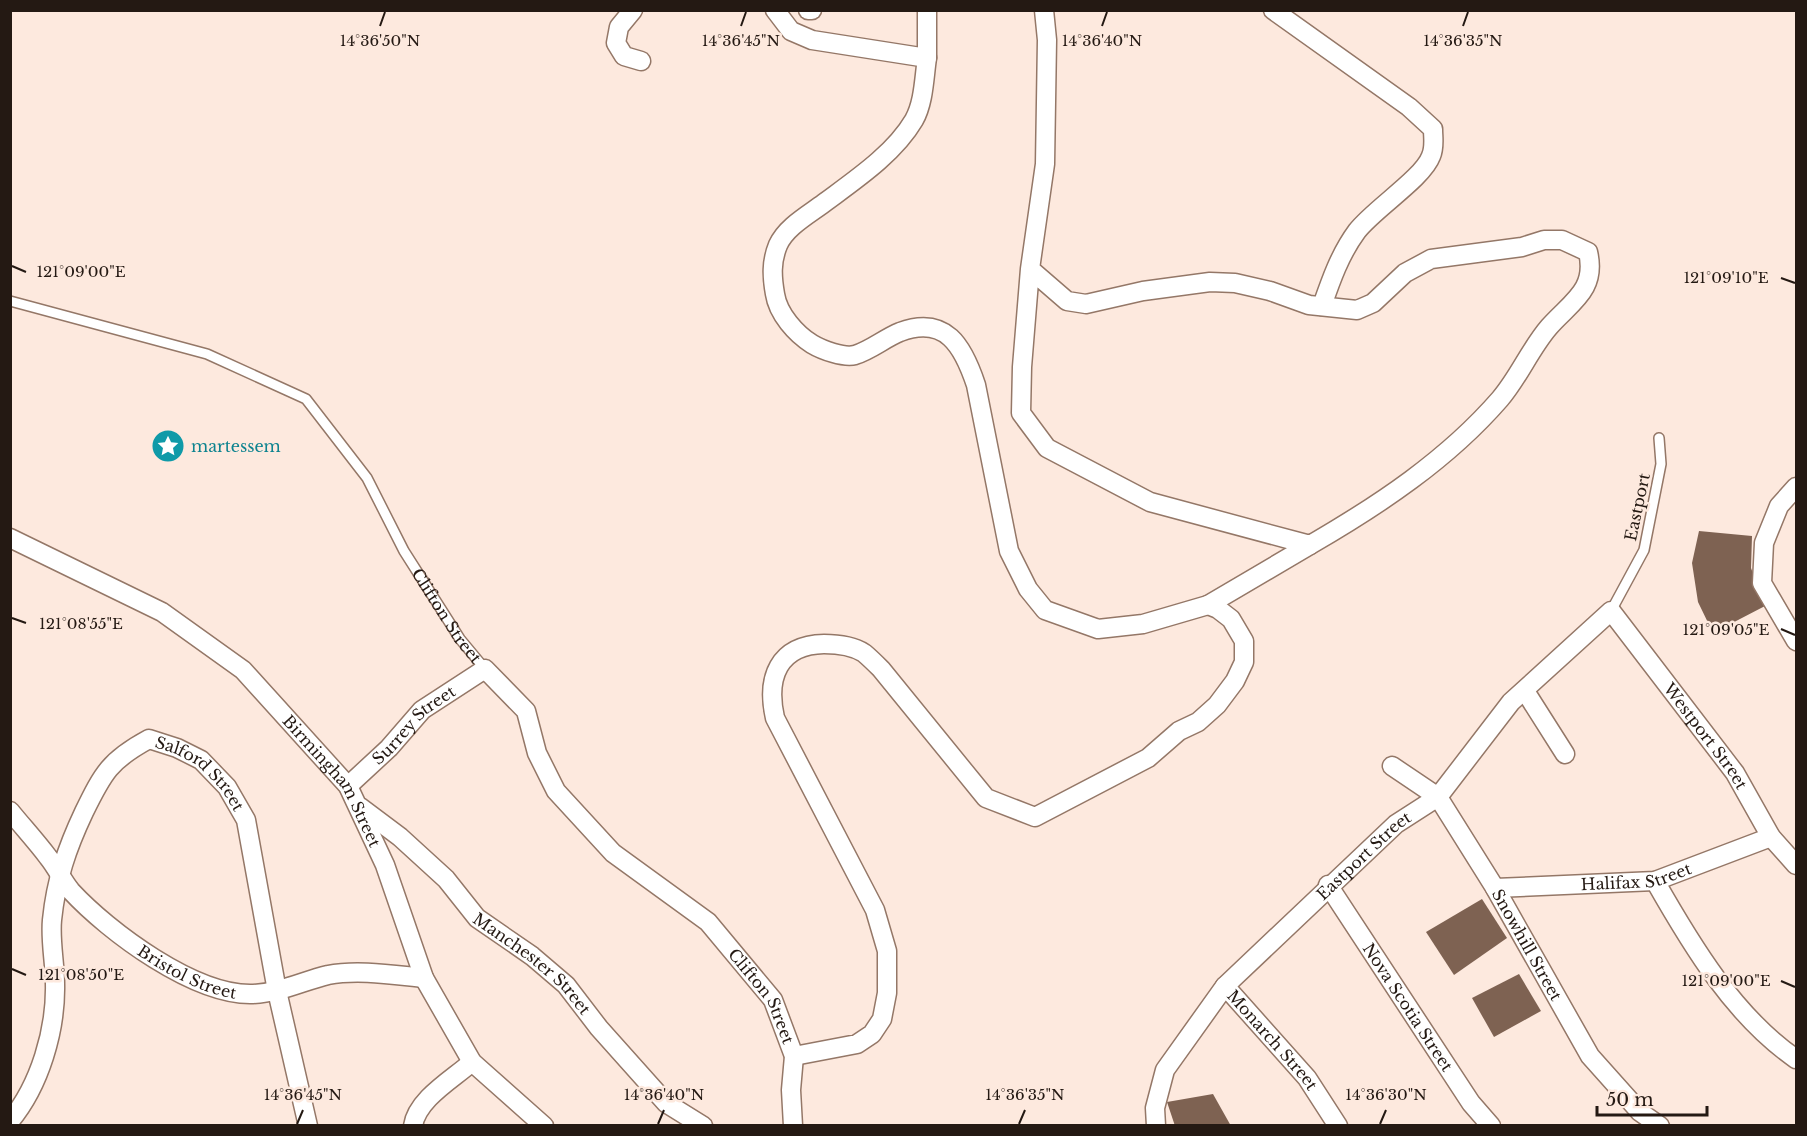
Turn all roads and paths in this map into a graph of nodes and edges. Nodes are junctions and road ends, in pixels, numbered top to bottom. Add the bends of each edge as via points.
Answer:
1 (633, 10) edge
2 (775, 10) edge
3 (927, 10) edge
4 (1044, 10) edge
5 (1273, 10) edge
6 (927, 58) junction
7 (641, 61) dead end
8 (1030, 269) junction
9 (10, 301) edge
10 (1322, 306) junction
11 (1659, 438) dead end
12 (1797, 487) edge
13 (10, 538) edge
14 (1310, 545) junction
15 (1208, 605) junction
16 (1611, 611) junction
17 (1797, 641) edge
18 (485, 669) junction
19 (1525, 691) junction
20 (1565, 754) dead end
21 (1392, 766) dead end
22 (348, 786) junction
23 (1438, 797) junction
24 (357, 805) junction
25 (10, 811) edge
26 (1771, 837) junction
27 (1797, 865) edge
28 (58, 874) junction
29 (1655, 881) junction
30 (1328, 885) junction
31 (1495, 888) junction
32 (424, 978) junction
33 (1225, 986) junction
34 (278, 991) junction
35 (794, 1056) junction
36 (1797, 1059) edge
37 (472, 1062) junction
38 (10, 1121) edge
39 (308, 1125) edge
40 (413, 1125) edge
41 (544, 1125) edge
42 (703, 1125) edge
43 (793, 1125) edge
44 (1156, 1125) edge
45 (1338, 1125) edge
46 (1491, 1125) edge
47 (1660, 1125) edge

1 - 7 street via 619,27 616,43 624,56
2 - 6 street via 791,31 812,40
3 - 6 street
4 - 8 street via 1046,164
5 - 10 street via 1433,129 1431,158 1357,231 1339,261
6 - 15 street via 921,103 902,135 843,189 791,227 778,244 771,268 776,303 801,335 831,352 854,356 920,327 934,327 946,333 967,358 976,385 1009,551 1028,589 1045,610 1098,629 1143,624
8 - 10 street via 1067,301 1086,304 1210,282 1235,283
8 - 14 street via 1021,413 1047,448 1150,502
9 - 18 lane, Clifton Street via 207,354 306,399 367,478 404,551 460,639
10 - 14 street via 1356,310 1373,303 1405,273 1431,259 1522,247 1544,240 1562,240 1578,246 1588,252 1592,268 1586,287 1548,328 1502,398 1454,446 1375,507
11 - 16 lane, Eastport via 1661,464 1644,550
12 - 17 street via 1779,506 1764,543 1762,583
13 - 22 street, Birmingham Street via 162,612 243,670
14 - 15 street
15 - 35 street via 1231,619 1244,641 1244,662 1217,705 1148,758 1035,817 986,798 881,669 862,652 838,644 815,644 798,648 781,661 772,678 775,718 875,910 887,951 887,993 882,1019 872,1034 857,1044
16 - 19 street, Eastport Street
16 - 26 street, Westport Street via 1736,773
18 - 22 street, Surrey Street via 422,710
18 - 35 street, Clifton Street via 526,711 537,753 556,790 613,853 708,922 773,1000
19 - 20 street
19 - 23 street, Eastport Street via 1511,702
21 - 23 street, Snowhill Street
22 - 24 street, Birmingham Street
23 - 30 street, Eastport Street via 1396,824
23 - 31 street, Snowhill Street
24 - 32 street, Birmingham Street via 385,865
24 - 42 street, Manchester Street via 446,879 477,918 566,985 598,1028 666,1103
25 - 28 street, Bristol Street via 50,858
26 - 27 street, Westport Street
26 - 29 street, Halifax Street
28 - 34 street, Bristol Street via 107,926 196,982 252,994
28 - 34 street, Salford Street via 66,849 102,777 122,754 149,739 201,760 227,788 246,820
28 - 38 street, Salford Street via 52,923 55,987 49,1040 23,1105
29 - 31 street, Halifax Street
29 - 36 street via 1696,953 1771,1041
30 - 33 street, Eastport Street
30 - 46 street, Nova Scotia Street via 1471,1103
31 - 47 street, Snowhill Street via 1590,1056 1640,1112
32 - 34 street, Bristol Street via 330,975
32 - 37 street, Birmingham Street
33 - 44 street, Eastport Street via 1165,1070 1155,1108
33 - 45 street, Monarch Street via 1307,1078
34 - 39 street, Salford Street
35 - 43 street, Clifton Street
37 - 40 street via 423,1105 414,1116
37 - 41 street, Birmingham Street

